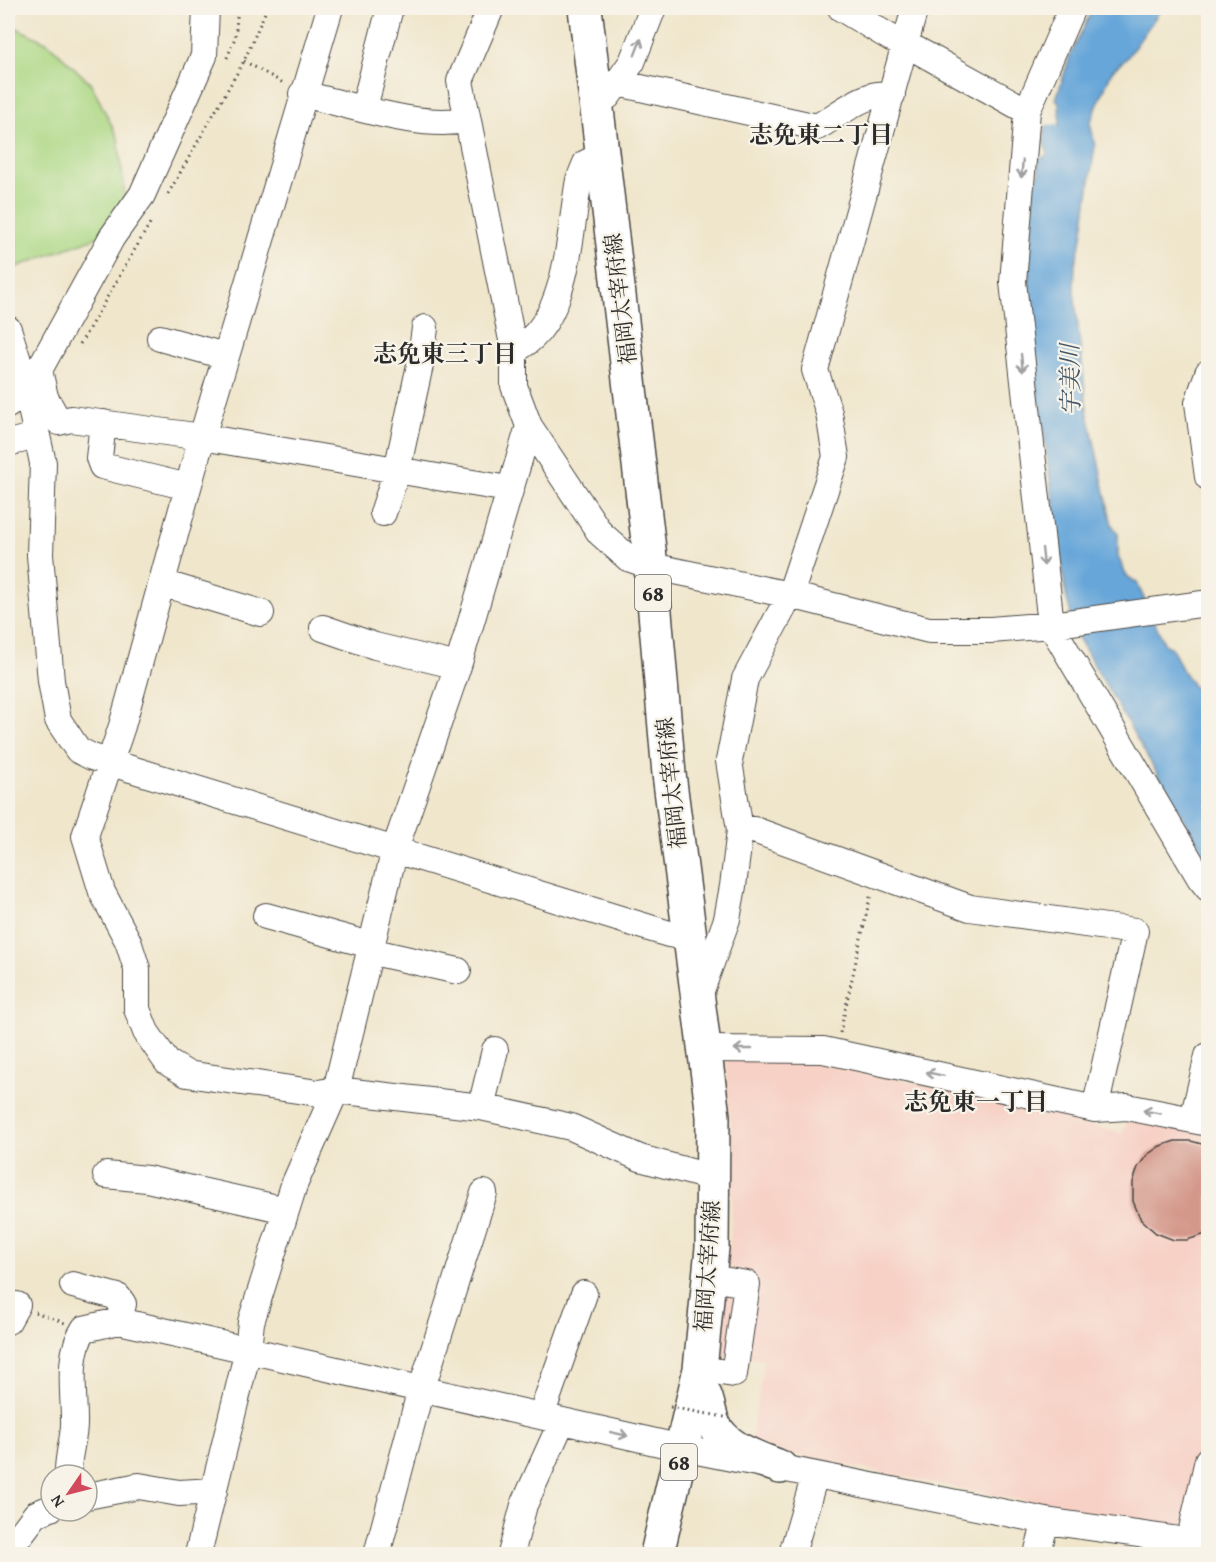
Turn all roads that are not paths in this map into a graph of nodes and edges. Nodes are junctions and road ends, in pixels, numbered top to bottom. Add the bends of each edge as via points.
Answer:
1 (206, 8) edge
2 (330, 8) edge
3 (390, 8) edge
4 (491, 8) edge
5 (585, 8) edge
6 (653, 8) edge
7 (841, 8) edge
8 (915, 8) edge
9 (1072, 8) edge
10 (906, 44) junction
11 (618, 83) junction
12 (302, 94) junction
13 (892, 95) junction
14 (364, 108) junction
15 (597, 111) junction
16 (1027, 111) junction
17 (467, 120) junction
18 (603, 155) junction
19 (8, 328) edge
20 (425, 328) dead end
21 (160, 338) dead end
22 (514, 350) junction
23 (225, 356) junction
24 (1208, 373) edge
25 (32, 378) junction
26 (8, 405) edge
27 (103, 423) junction
28 (529, 426) junction
29 (37, 436) junction
30 (202, 437) junction
31 (8, 443) edge
32 (1208, 464) edge
33 (397, 470) junction
34 (188, 487) junction
35 (508, 489) junction
36 (383, 513) dead end
37 (651, 566) junction
38 (162, 583) junction
39 (789, 595) junction
40 (1197, 604) edge
41 (261, 613) dead end
42 (1051, 625) junction
43 (323, 628) dead end
44 (458, 666) junction
45 (111, 763) junction
46 (740, 830) junction
47 (395, 849) junction
48 (1209, 888) edge
49 (266, 916) dead end
50 (690, 938) junction
51 (369, 948) junction
52 (458, 971) dead end
53 (699, 997) junction
54 (704, 1048) junction
55 (495, 1050) dead end
56 (1209, 1056) edge
57 (336, 1090) junction
58 (481, 1107) junction
59 (1095, 1109) junction
60 (1201, 1121) edge
61 (106, 1175) dead end
62 (712, 1178) junction
63 (483, 1193) dead end
64 (286, 1210) junction
65 (710, 1278) junction
66 (73, 1285) dead end
67 (584, 1294) dead end
68 (119, 1321) junction
69 (248, 1350) junction
70 (698, 1377) junction
71 (423, 1390) junction
72 (552, 1419) junction
73 (682, 1448) junction
74 (1209, 1460) edge
75 (67, 1463) edge
76 (780, 1467) junction
77 (815, 1476) junction
78 (214, 1491) junction
79 (99, 1494) edge
80 (39, 1513) edge
81 (1046, 1521) junction
82 (1199, 1543) edge
83 (8, 1551) edge
84 (198, 1554) edge
85 (377, 1554) edge
86 (511, 1554) edge
87 (657, 1554) edge
88 (792, 1554) edge
89 (1037, 1554) edge

1 - 25 street via 204,56 142,195 112,237
2 - 12 street
3 - 14 street
4 - 17 street via 460,81
5 - 15 main road, 福岡太宰府線 / 68
11 -> 6 street via 633,62
7 - 10 street
8 - 10 street
9 - 16 street
10 - 13 street
10 - 16 street
11 - 13 street via 817,127 865,98 880,92
11 - 15 street
12 - 14 street
12 - 23 street
13 - 39 street via 815,370 829,413 836,457
14 - 17 street via 425,122 449,124
15 - 18 main road, 福岡太宰府線 / 68
16 -> 42 street via 1013,282
17 - 22 street
18 - 22 street via 586,163 579,180 560,292 544,323 526,345
18 - 37 main road, 福岡太宰府線 / 68
19 - 25 street
20 - 33 street
21 - 23 street
22 - 28 street via 514,386
23 - 30 street
24 - 32 street via 1198,403
25 - 26 street
25 - 27 street via 59,422 71,419
25 - 29 street
27 - 30 street
27 - 34 street via 99,458 102,466
28 - 35 street
28 - 37 street via 600,533 628,558
29 - 31 street
29 - 45 street via 43,463 40,555 58,720 78,750
30 - 33 street
30 - 34 street
33 - 35 street
33 - 36 street
34 - 38 street
35 - 44 street
37 - 39 street
37 - 50 main road, 福岡太宰府線 / 68 via 669,774
38 - 41 street
38 - 45 street
39 - 42 street via 929,630
39 - 46 street via 745,680 735,720 729,761
40 - 42 street
42 - 48 street
43 - 44 street via 375,646
44 - 47 street
45 - 47 street
45 - 57 street via 85,836 102,892 128,941 137,969 138,1009 146,1032 167,1062 187,1074 318,1093
46 - 53 street via 727,919
46 - 59 street via 754,830 970,908 1135,931
47 - 50 street
47 - 51 street
49 - 51 street
50 - 53 main road, 福岡太宰府線 / 68
51 - 52 street
51 - 57 street
53 - 54 main road, 福岡太宰府線 / 68
59 -> 54 street via 824,1050
54 - 62 main road, 福岡太宰府線 / 68 via 713,1116
55 - 58 street
56 - 60 street
57 - 58 street
57 - 64 street
58 - 62 street via 571,1127 640,1158
60 -> 59 street via 1127,1107
61 - 64 street via 147,1179
62 - 65 main road, 福岡太宰府線 / 68
63 - 71 street
64 - 69 street via 251,1322
65 - 70 main road, 福岡太宰府線 / 68
65 - 70 street via 747,1284 734,1374
66 - 68 street via 118,1297 123,1304
67 - 72 street
68 - 69 street
68 - 75 street via 84,1329 79,1337 71,1389 75,1420
69 - 71 street
69 - 78 street
70 - 73 main road, 福岡太宰府線 / 68
70 - 76 main road via 714,1426 734,1448
71 - 72 street
71 - 85 street
72 -> 73 street
72 - 86 street
73 - 76 street
73 - 87 main road, 福岡太宰府線 / 68
74 - 82 street
76 - 77 street
77 - 81 street
77 - 88 street
78 - 79 street via 179,1493 139,1486
78 - 84 street
80 - 83 street
81 - 82 street
81 - 89 street

